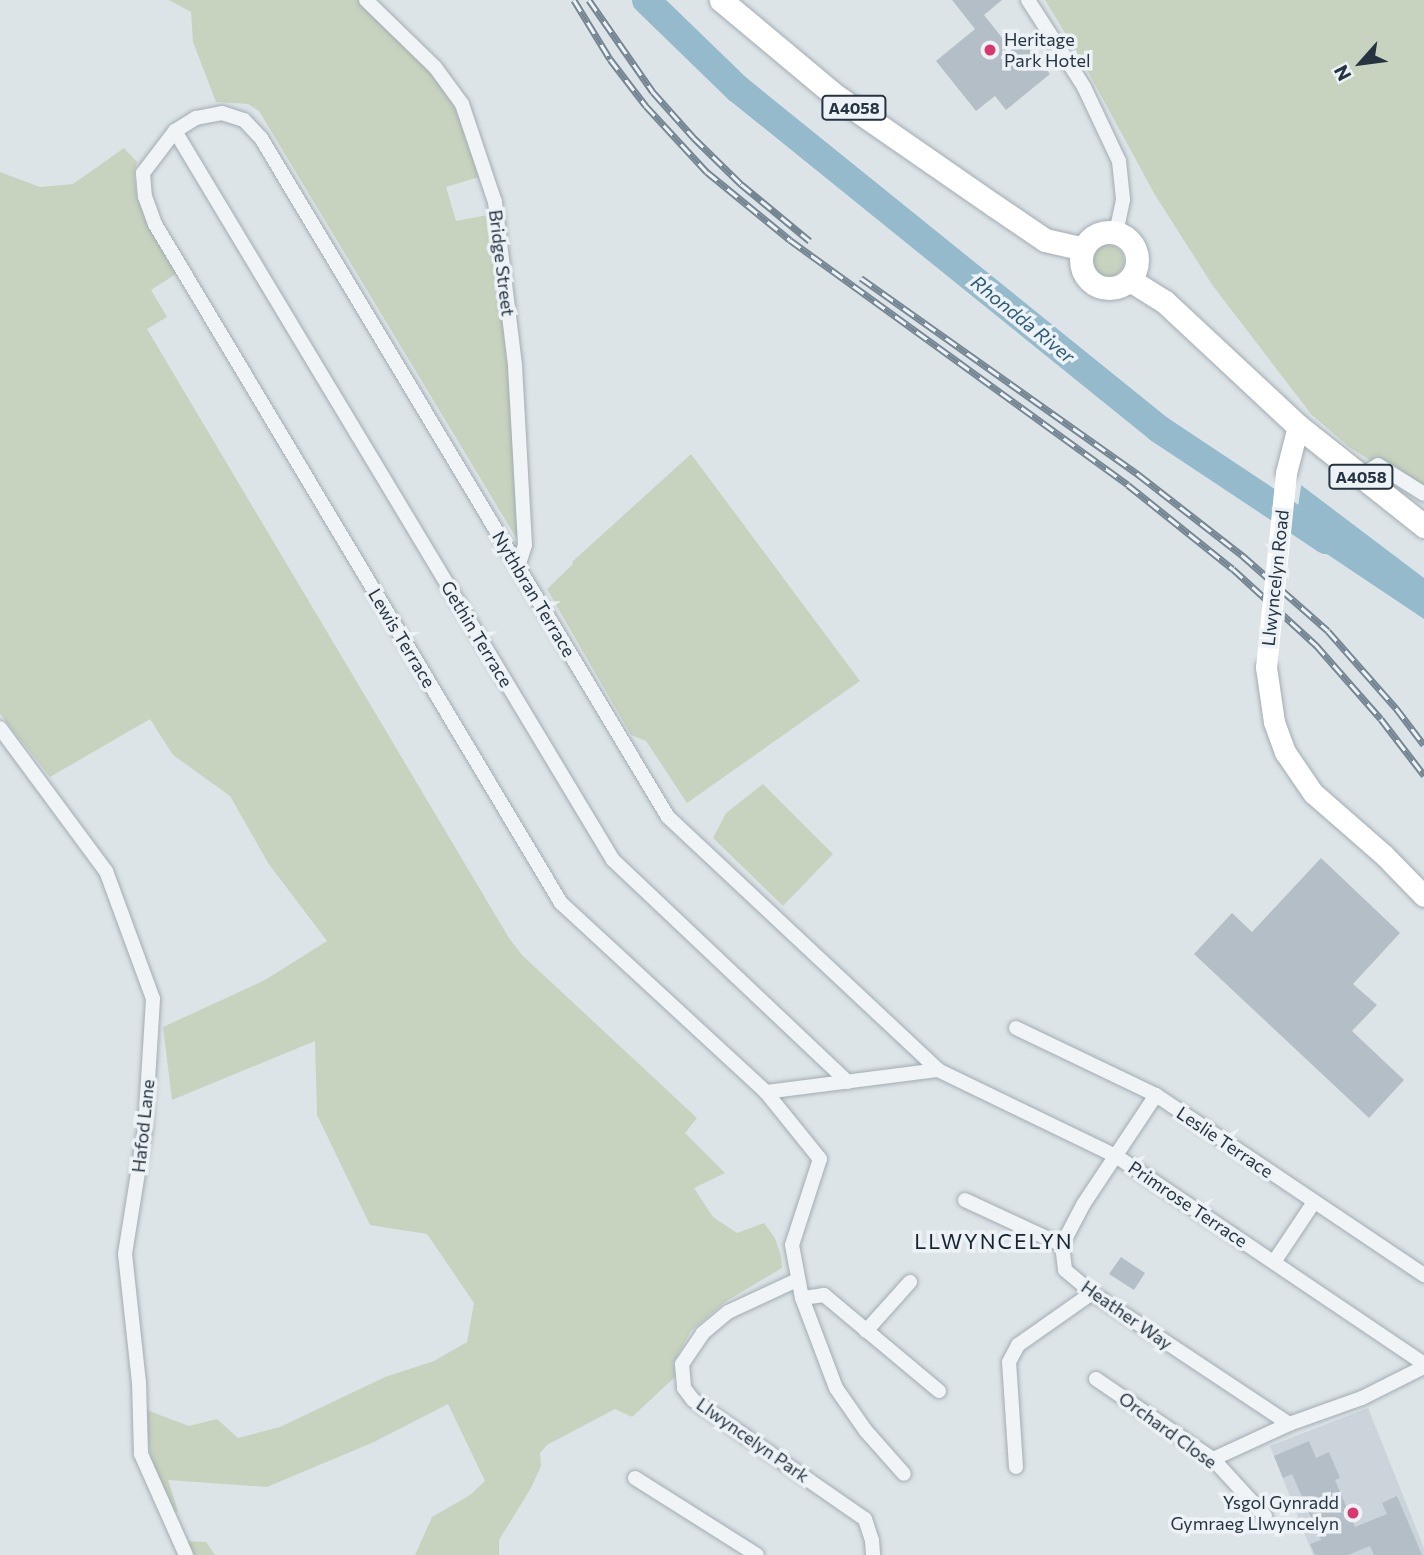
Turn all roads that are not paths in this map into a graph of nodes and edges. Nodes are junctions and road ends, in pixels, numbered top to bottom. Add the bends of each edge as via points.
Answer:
1 (366, 0) edge
2 (721, 0) edge
3 (1028, 0) edge
4 (175, 131) junction
5 (1116, 232) junction
6 (1083, 248) junction
7 (1130, 280) junction
8 (1298, 426) junction
9 (1360, 476) junction
10 (1424, 494) edge
11 (1424, 526) edge
12 (518, 567) junction
13 (0, 728) edge
14 (1424, 896) edge
15 (1016, 1028) dead end
16 (938, 1070) junction
17 (848, 1082) junction
18 (766, 1092) junction
19 (1156, 1095) junction
20 (1116, 1156) junction
21 (965, 1200) dead end
22 (1314, 1202) junction
23 (1062, 1245) junction
24 (1274, 1262) junction
25 (1424, 1275) edge
26 (797, 1280) junction
27 (910, 1282) dead end
28 (1092, 1293) junction
29 (802, 1298) junction
30 (866, 1331) junction
31 (1424, 1366) edge
32 (1096, 1379) dead end
33 (939, 1391) dead end
34 (1289, 1424) junction
35 (1213, 1459) junction
36 (1016, 1467) dead end
37 (904, 1474) dead end
38 (635, 1478) dead end
39 (1265, 1516) dead end
40 (186, 1555) edge
41 (757, 1555) edge
42 (873, 1555) edge

1 - 12 street, Bridge Street via 435,67 462,104 495,202 515,366 525,545
2 - 6 main road, A4058 via 836,96 995,206 1045,240
3 - 5 street via 1084,87 1119,161 1123,200
4 - 12 street, Nythbran Terrace via 196,118 222,113 244,120 261,138
4 - 17 street, Gethin Terrace via 613,860
4 - 18 street, Lewis Terrace via 143,173 145,197 155,224 561,903
5 - 6 main road via 1097,234
5 - 7 main road via 1136,249 1137,269
6 - 7 main road via 1081,264 1091,281 1110,288
7 - 8 main road, A4058 via 1165,302
8 - 9 main road, A4058
8 - 14 main road, Llwyncelyn Road, bridge via 1286,473 1266,667 1274,722 1285,752 1312,793
9 - 10 street via 1378,465
9 - 11 main road, A4058
12 - 16 street, Nythbran Terrace via 668,817
13 - 40 street, Hafod Lane via 106,871 153,999 145,1129 125,1254 139,1382 141,1454
15 - 19 street, Leslie Terrace
16 - 17 street
16 - 20 street, Primrose Terrace
17 - 18 street
18 - 26 street via 820,1159 792,1245
19 - 20 street
19 - 22 street, Leslie Terrace
20 - 23 street
20 - 24 street, Primrose Terrace
21 - 23 street
22 - 24 street
22 - 25 street, Leslie Terrace
23 - 28 street, Heather Way via 1065,1270
24 - 31 street, Primrose Terrace
26 - 29 street
26 - 42 street, Llwyncelyn Park via 728,1312 703,1333 682,1364 684,1388 693,1400 865,1519
27 - 30 street
28 - 34 street, Heather Way
28 - 36 street via 1018,1345 1009,1362
29 - 30 street via 824,1295
29 - 37 street via 836,1388 866,1432
30 - 33 street
31 - 34 street via 1362,1398
32 - 35 street, Orchard Close
34 - 35 street
35 - 39 street, Orchard Close
38 - 41 street

